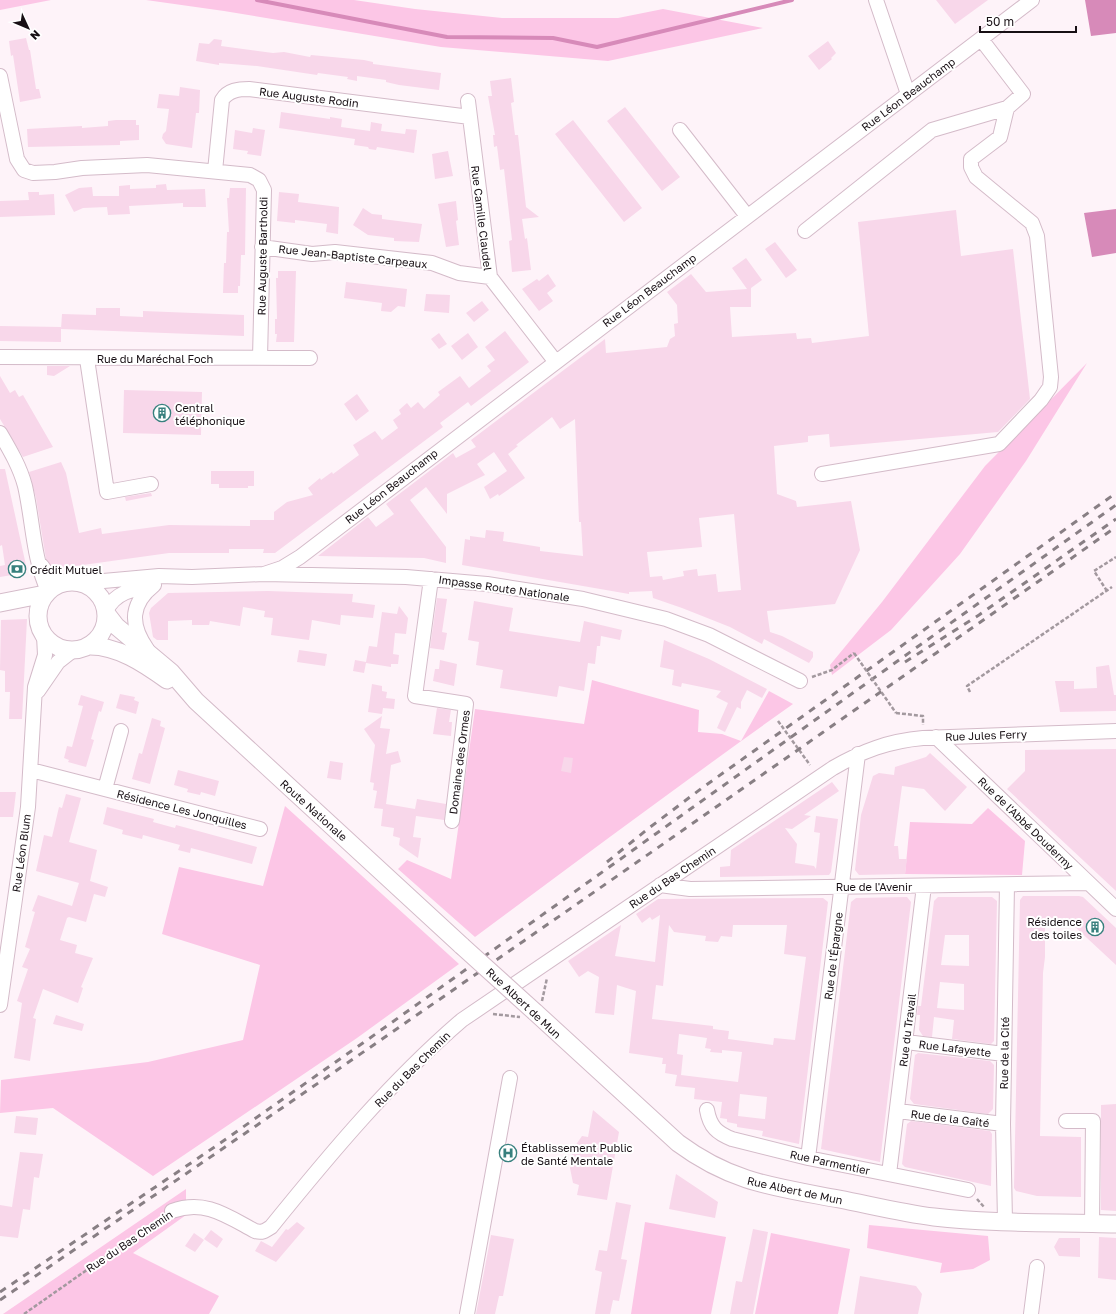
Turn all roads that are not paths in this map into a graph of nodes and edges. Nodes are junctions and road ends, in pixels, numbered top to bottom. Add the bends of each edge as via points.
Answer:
1 (876, 0) edge
2 (1032, 0) edge
3 (981, 39) junction
4 (0, 76) edge
5 (908, 94) junction
6 (468, 101) dead end
7 (1007, 108) junction
8 (470, 117) junction
9 (680, 130) dead end
10 (215, 171) junction
11 (747, 216) junction
12 (805, 231) dead end
13 (262, 246) junction
14 (490, 277) junction
15 (0, 357) edge
16 (260, 358) junction
17 (310, 358) dead end
18 (87, 359) junction
19 (555, 362) junction
20 (0, 433) edge
21 (4, 446) edge
22 (822, 474) dead end
23 (151, 484) dead end
24 (264, 574) junction
25 (192, 577) junction
26 (431, 579) junction
27 (81, 583) junction
28 (154, 585) junction
29 (51, 590) junction
30 (0, 603) edge
31 (0, 609) edge
32 (106, 612) junction
33 (38, 621) junction
34 (44, 636) junction
35 (88, 646) junction
36 (72, 651) junction
37 (151, 654) junction
38 (800, 681) road end
39 (34, 701) junction
40 (196, 701) junction
41 (121, 731) dead end
42 (1116, 732) edge
43 (936, 737) junction
44 (858, 754) junction
45 (31, 770) junction
46 (105, 789) junction
47 (452, 821) dead end
48 (260, 829) dead end
49 (1088, 883) junction
50 (660, 885) junction
51 (1007, 885) junction
52 (842, 886) junction
53 (924, 886) junction
54 (1116, 909) edge
55 (462, 946) joint
56 (0, 1004) edge
57 (906, 1042) junction
58 (1004, 1054) junction
59 (510, 1078) dead end
60 (707, 1110) dead end
61 (898, 1111) junction
62 (1066, 1121) dead end
63 (1003, 1124) junction
64 (808, 1158) junction
65 (889, 1174) junction
66 (968, 1190) road end
67 (172, 1210) road end
68 (1006, 1221) junction
69 (1092, 1224) junction
70 (1116, 1224) edge
71 (1037, 1268) dead end
72 (467, 1314) edge
73 (1031, 1314) edge

1 - 5 street
2 - 3 street, Rue Léon Beauchamp
3 - 5 street, Rue Léon Beauchamp
3 - 7 street via 1023,94
4 - 10 street, Rue Auguste Bartholdi via 17,159 20,166 28,172 46,173 82,168 146,165
5 - 11 street, Rue Léon Beauchamp
6 - 8 street, Rue Camille Claudel
7 - 12 street via 932,130
7 - 22 street via 1000,137 971,159 971,167 976,177 1032,223 1037,236 1050,387 999,444
8 - 10 street, Rue Auguste Rodin via 240,89 228,93 222,100
8 - 14 street, Rue Camille Claudel
9 - 11 street
10 - 13 street, Rue Auguste Bartholdi via 250,175 259,180 264,190
11 - 19 street, Rue Léon Beauchamp
13 - 14 street, Rue Jean-Baptiste Carpeaux via 312,254 335,252 432,263 458,273
13 - 16 street, Rue Auguste Bartholdi
14 - 19 street, Rue Camille Claudel
15 - 18 street, Rue du Maréchal Foch
16 - 17 street, Rue du Maréchal Foch
16 - 18 street, Rue du Maréchal Foch
18 - 23 street via 107,492
19 - 24 street, Rue Léon Beauchamp via 300,557 282,568
20 - 21 street
21 - 29 street via 18,466 23,481 36,553 46,572
24 - 25 street, Impasse Route Nationale
24 - 26 street, Impasse Route Nationale
25 - 27 street, Impasse Route Nationale via 159,576
25 - 28 street, Impasse Route Nationale
26 - 38 street, Impasse Route Nationale via 526,590 594,602 666,619 710,635
26 - 47 street, Domaine des Ormes via 416,696 466,704
27 - 29 main road via 69,582
27 - 32 main road via 96,592
28 - 32 street, Impasse Route Nationale via 123,593 114,599
28 - 37 street, Route Nationale via 140,599 135,615 137,632
29 - 30 main road
29 - 33 main road via 40,603
31 - 33 main road via 26,613
32 - 35 main road via 101,634
32 - 37 main road, Route Nationale via 116,626
33 - 34 main road
34 - 36 main road via 56,647
34 - 39 street, Rue Léon Blum via 45,655 36,682
35 - 36 main road
35 - 40 main road, Route Nationale via 118,650 165,678
36 - 39 street, Rue Léon Blum via 58,662 38,690
37 - 40 main road, Route Nationale
39 - 45 street, Rue Léon Blum
40 - 55 main road, Route Nationale
41 - 46 street, Résidence Les Jonquilles
42 - 43 street, Rue Jules Ferry
43 - 44 street, Rue Jules Ferry via 902,740
43 - 49 street, Rue de l'Abbé Doudermy
44 - 50 street, Rue du Bas Chemin via 833,768
44 - 52 street, Rue de l'Épargne
45 - 46 street, Résidence Les Jonquilles
45 - 56 street, Rue Léon Blum
46 - 48 street, Résidence Les Jonquilles
49 - 51 street, Rue de l'Avenir
49 - 54 street, Rue de l'Abbé Doudermy
50 - 52 street, Rue de l'Avenir via 690,889
50 - 67 street, Rue du Bas Chemin via 479,1008 442,1038 416,1061 371,1110 266,1231 255,1231 206,1207 187,1206
51 - 53 street, Rue de l'Avenir
51 - 58 street, Rue de la Cité
52 - 53 street, Rue de l'Avenir
52 - 64 street, Rue de l'Épargne
53 - 57 street, Rue du Travail
55 - 68 main road, Rue Albert de Mun, bridge via 678,1143 703,1160 733,1175 770,1186 920,1215
57 - 58 street, Rue Lafayette
57 - 61 street, Rue du Travail
58 - 63 street, Rue de la Cité
59 - 72 street
60 - 64 street, Rue Parmentier via 709,1121 721,1135
61 - 63 street, Rue de la Gaîté
61 - 65 street, Rue du Travail
62 - 69 street via 1093,1121
63 - 68 street, Rue de la Cité
64 - 65 street, Rue Parmentier
65 - 66 street, Rue Parmentier
68 - 69 main road, Rue Albert de Mun
69 - 70 main road, Rue Albert de Mun
71 - 73 street

